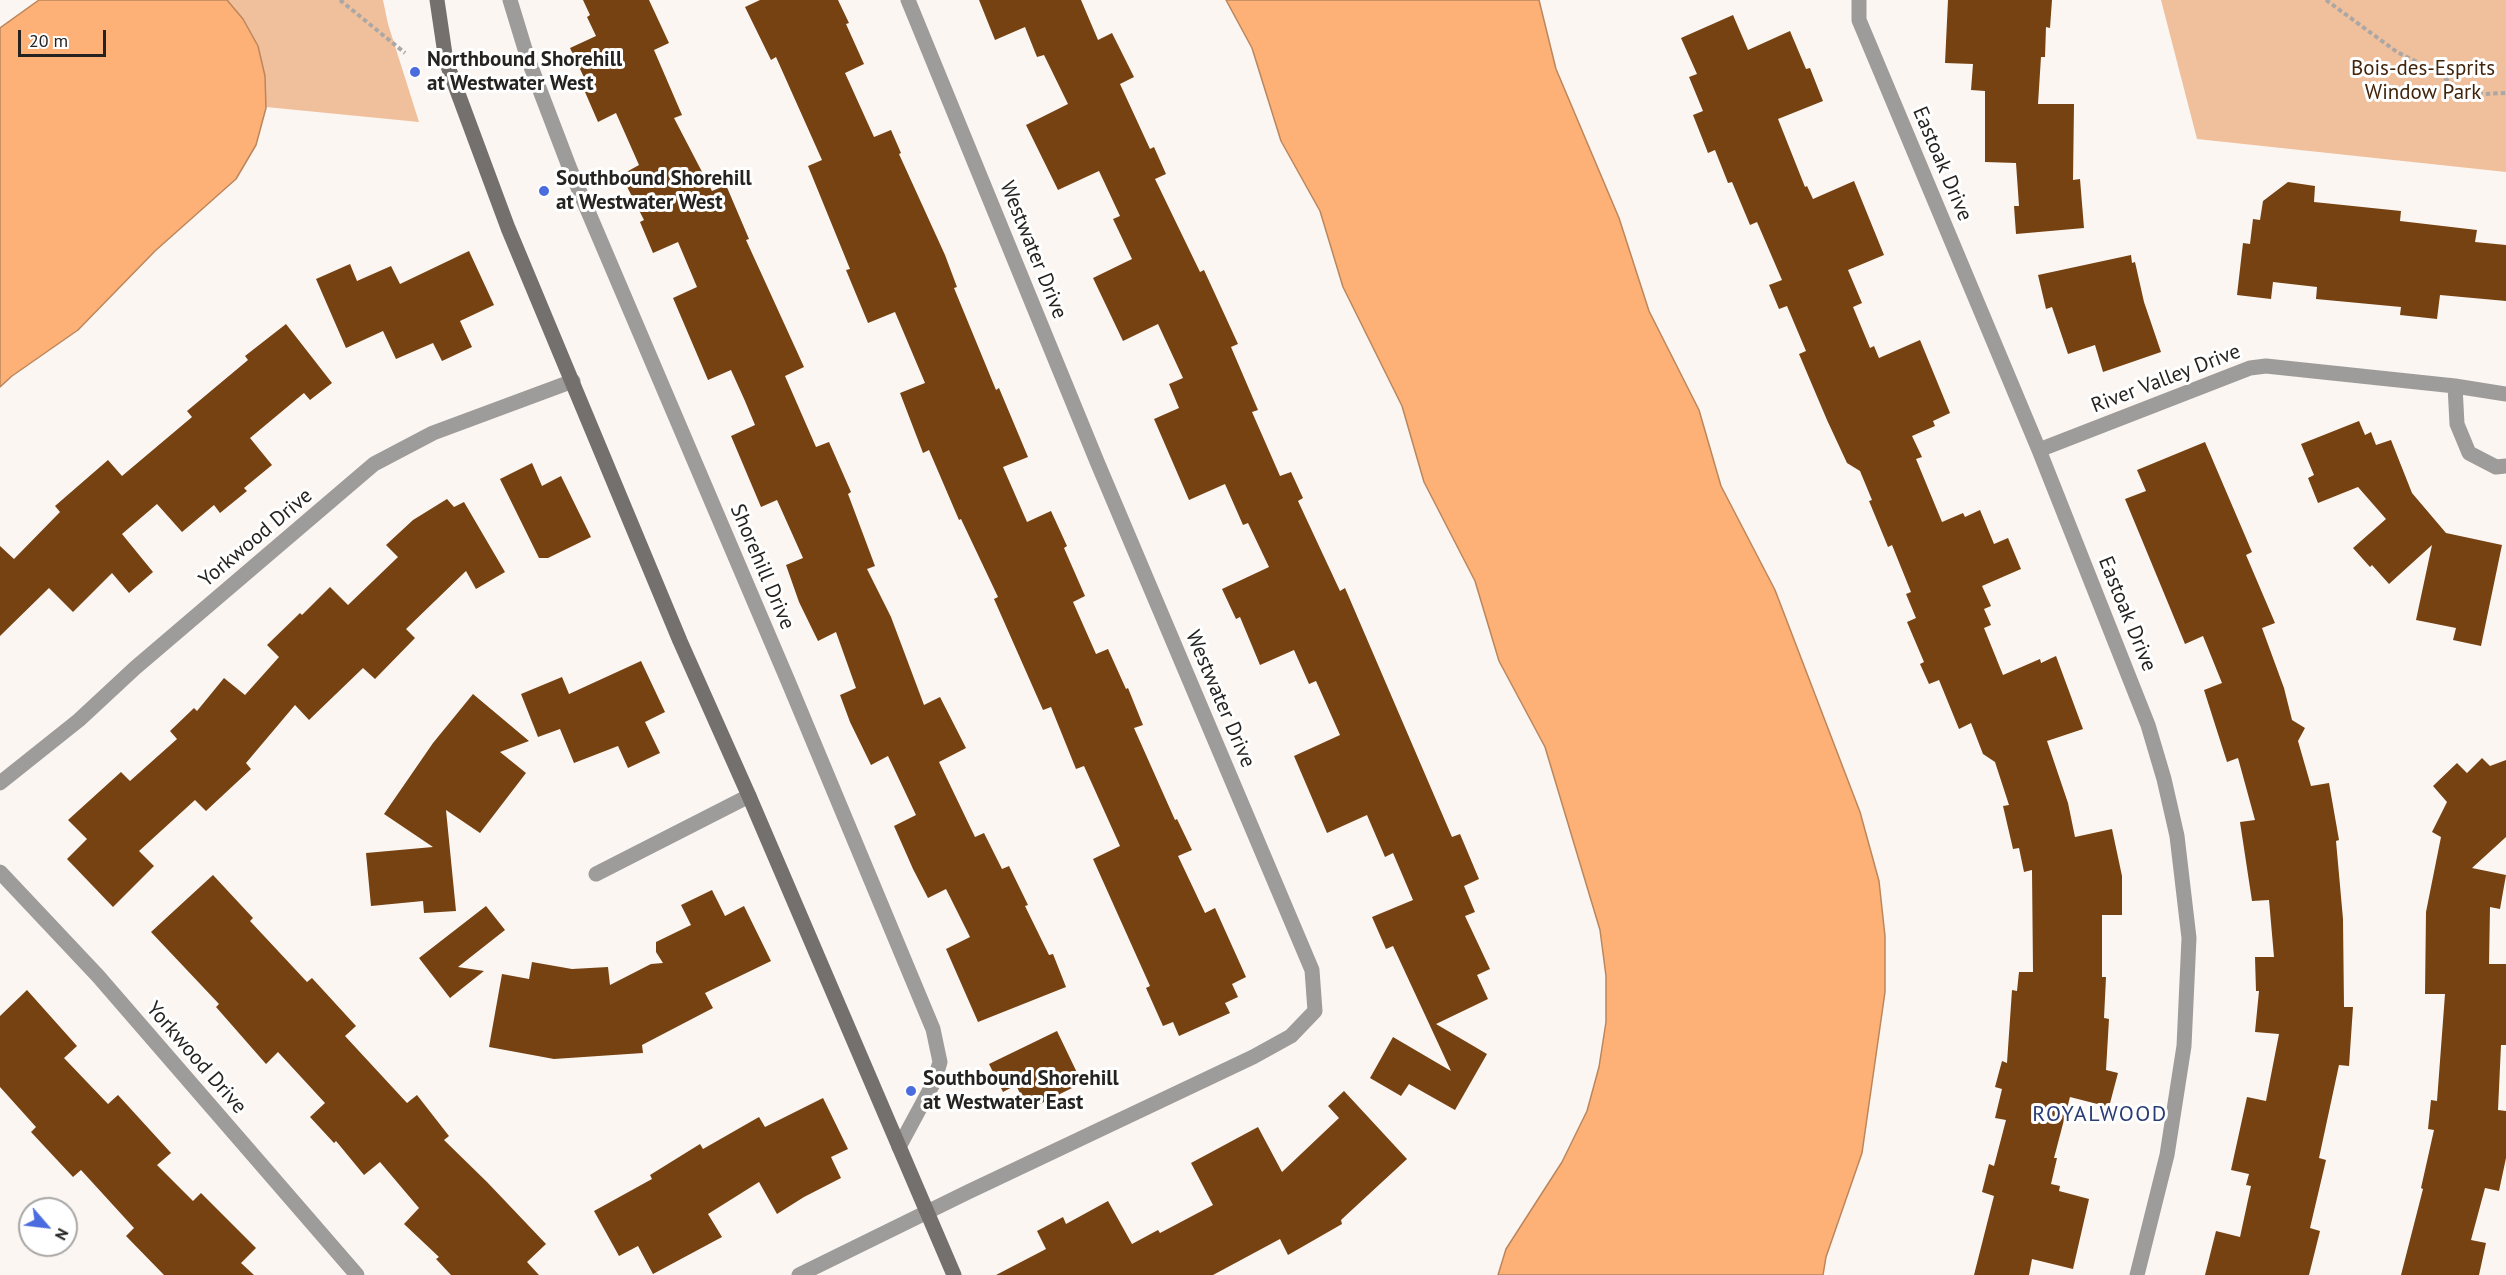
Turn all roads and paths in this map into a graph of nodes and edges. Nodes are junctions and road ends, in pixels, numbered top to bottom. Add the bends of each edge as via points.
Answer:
1 (340, 0) edge
2 (437, 0) edge
3 (510, 0) edge
4 (908, 0) edge
5 (1859, 0) edge
6 (2326, 0) edge
7 (405, 53) dead end
8 (2506, 93) edge
9 (573, 381) junction
10 (2455, 386) junction
11 (2506, 394) edge
12 (2039, 450) junction
13 (2506, 466) edge
14 (0, 783) edge
15 (749, 796) junction
16 (0, 872) edge
17 (596, 874) dead end
18 (899, 1147) junction
19 (927, 1212) junction
20 (357, 1275) edge
21 (799, 1275) edge
22 (954, 1275) edge
23 (2137, 1275) edge

1 - 7 path
2 - 9 street via 446,61 508,228
3 - 18 street, Shorehill Drive via 570,170 933,1029 940,1062 934,1082
4 - 19 street, Westwater Drive via 1098,464 1312,970 1315,1011 1291,1036 1253,1057
5 - 12 street, Eastoak Drive via 1858,20
6 - 8 path via 2397,52 2458,88 2483,94
9 - 14 street, Yorkwood Drive via 433,432 374,464 79,720
9 - 15 street via 680,641
10 - 11 street, River Valley Drive
10 - 12 street, River Valley Drive via 2258,367
10 - 13 street via 2457,424 2469,453 2496,467
12 - 23 street, Eastoak Drive via 2148,725 2177,836 2187,915 2188,992 2176,1106
15 - 17 street
15 - 18 street
16 - 20 street, Yorkwood Drive via 98,976
18 - 19 street
19 - 21 street
19 - 22 street

